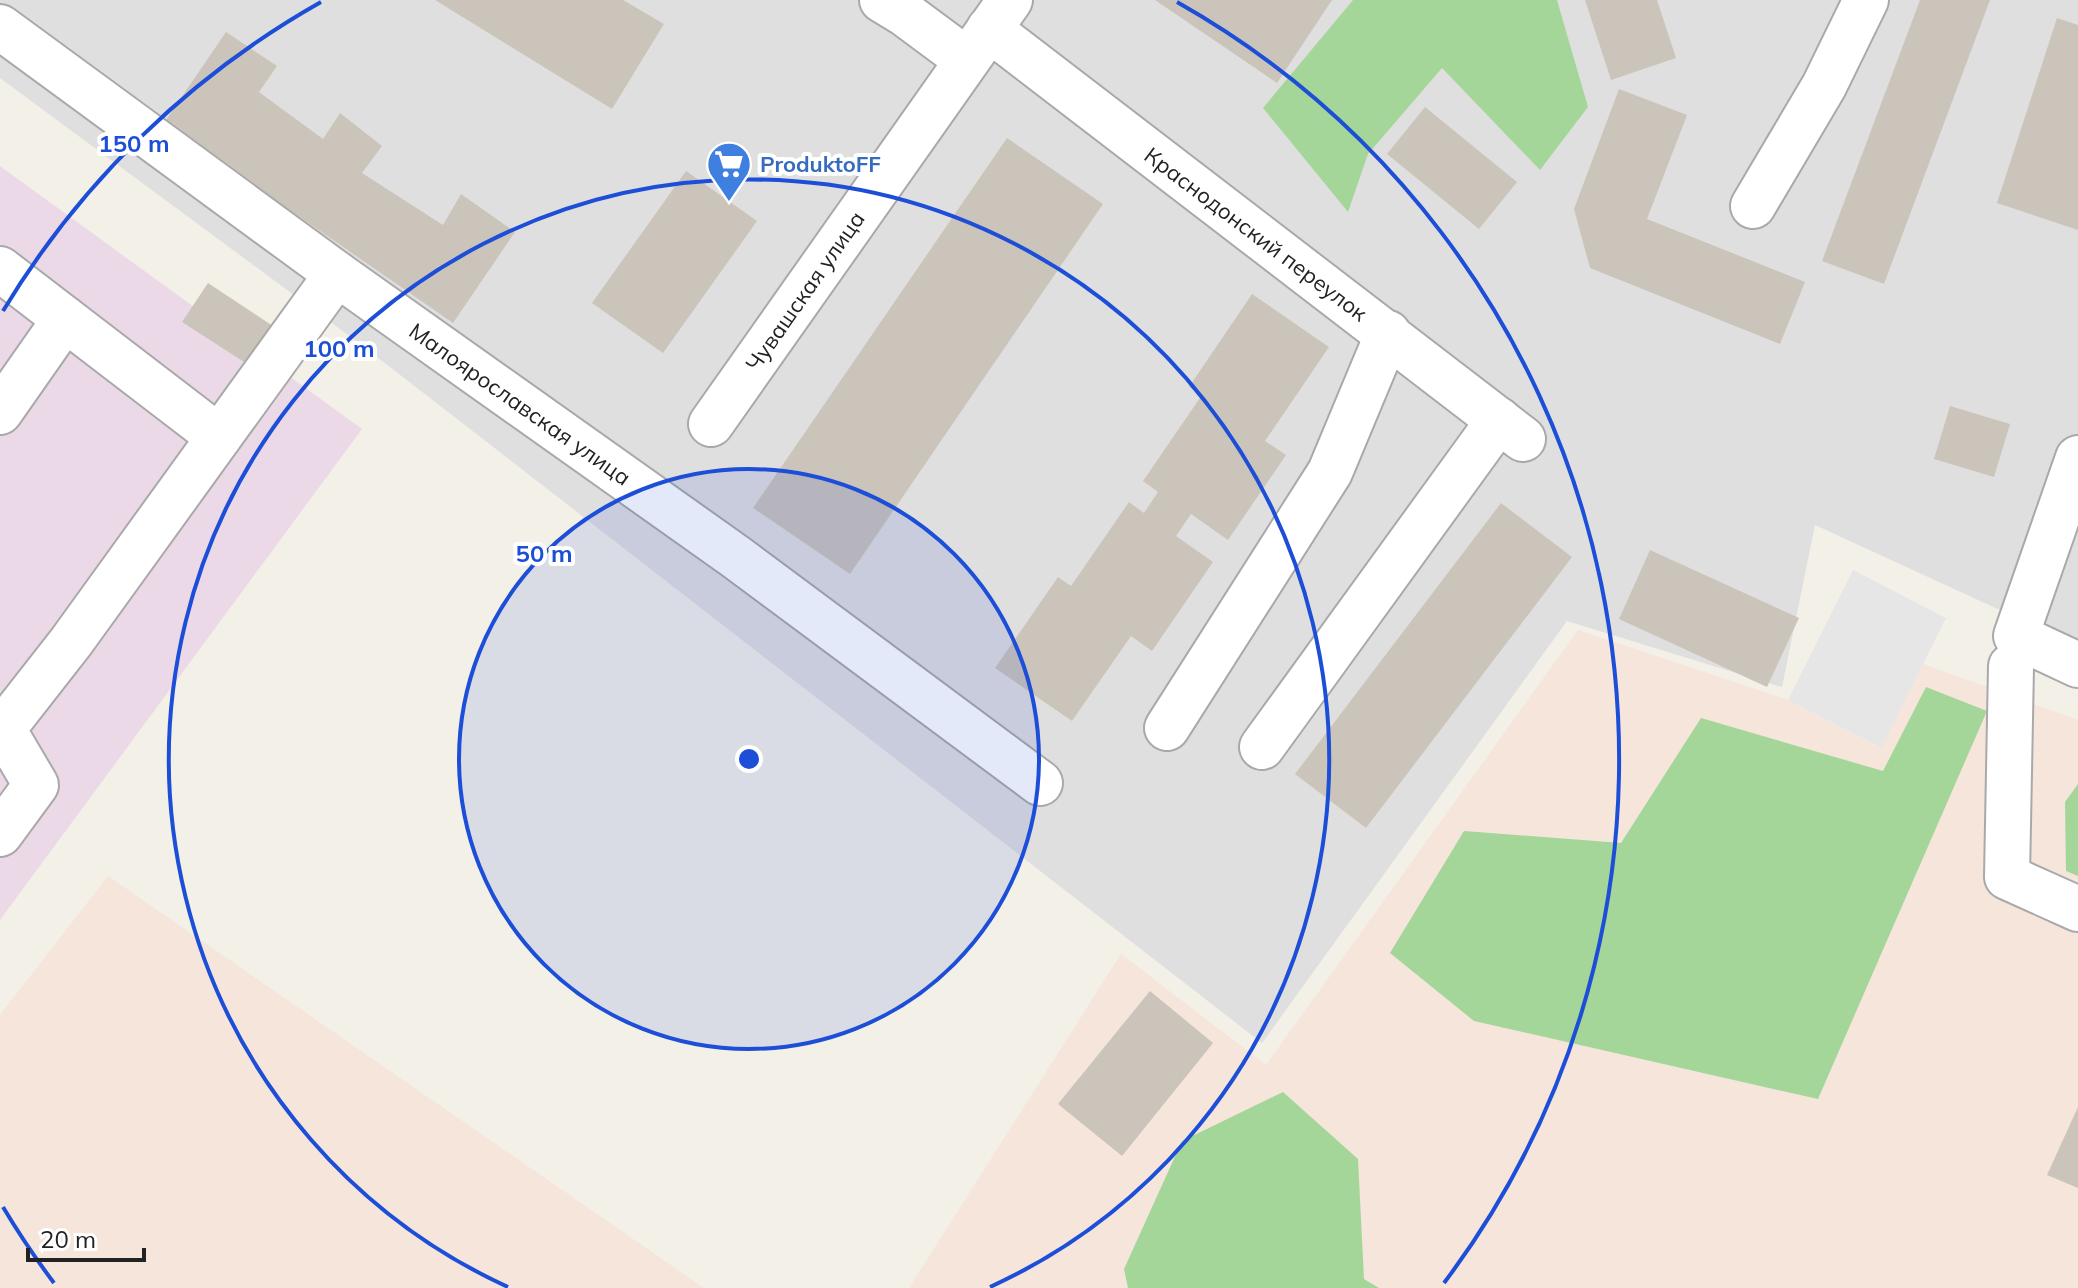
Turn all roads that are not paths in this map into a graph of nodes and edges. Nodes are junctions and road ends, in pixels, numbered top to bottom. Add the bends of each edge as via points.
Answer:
1 (882, 0) edge
2 (1866, 0) edge
3 (0, 27) edge
4 (989, 30) edge
5 (1753, 206) dead end
6 (0, 269) edge
7 (337, 274) junction
8 (65, 319) junction
9 (1388, 333) junction
10 (0, 412) edge
11 (711, 424) dead end
12 (219, 437) junction
13 (2078, 458) edge
14 (2013, 651) junction
15 (2078, 665) edge
16 (1167, 728) dead end
17 (1, 729) edge
18 (1262, 747) dead end
19 (1040, 783) dead end
20 (0, 834) edge
21 (2078, 909) edge

1 - 4 street, Краснодонский переулок via 905,14
2 - 5 street via 1824,86
3 - 7 street, Малоярославская улица
4 - 9 street, Краснодонский переулок
4 - 11 street, Чувашская улица
6 - 8 street
7 - 12 street
7 - 19 street, Малоярославская улица via 736,557
8 - 10 street
8 - 12 street
9 - 16 street via 1330,472
9 - 18 street, Краснодонский переулок via 1511,430
12 - 17 street via 71,642
13 - 14 street
14 - 15 street
14 - 21 street via 2007,877
17 - 20 street via 36,785

